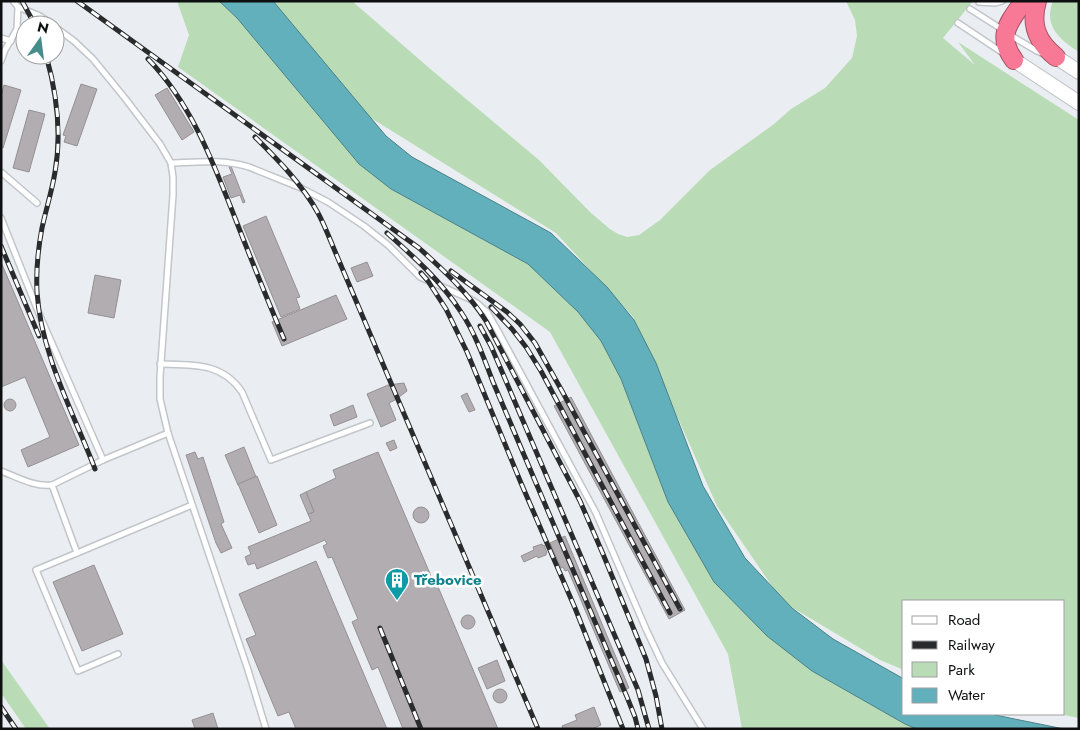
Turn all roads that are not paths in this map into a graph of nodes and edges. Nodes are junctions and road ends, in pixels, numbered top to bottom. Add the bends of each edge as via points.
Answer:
1 (13, 1) edge
2 (1002, 1) edge
3 (1024, 1) edge
4 (1037, 1) edge
5 (979, 2) edge
6 (18, 7) junction
7 (970, 10) dead end
8 (38, 15) edge
9 (958, 23) dead end
10 (1006, 32) junction
11 (65, 34) edge
12 (1, 38) edge
13 (11, 41) junction
14 (1056, 57) junction
15 (1014, 60) junction
16 (1, 61) edge
17 (1079, 72) edge
18 (1079, 103) edge
19 (171, 163) junction
20 (1, 172) edge
21 (37, 203) dead end
22 (1, 218) edge
23 (160, 364) junction
24 (370, 423) dead end
25 (168, 433) junction
26 (103, 460) junction
27 (1, 471) edge
28 (52, 485) junction
29 (192, 505) junction
30 (77, 553) junction
31 (118, 654) dead end
32 (266, 729) edge
33 (703, 729) edge

1 - 6 lane
2 - 5 lane
3 - 10 highway
4 - 14 highway via 1034,11 1036,31 1040,41
6 - 8 lane
6 - 13 lane via 17,29
7 - 10 lane
9 - 15 lane
10 - 14 lane via 1037,52
10 - 15 highway via 1005,43
11 - 19 lane via 84,49 102,70
12 - 13 lane
13 - 16 lane
14 - 17 main road
15 - 18 main road
19 - 23 lane via 173,195
19 - 33 lane via 212,161 240,164 310,192 378,236 418,276 470,299 487,312 596,513 662,663
20 - 21 lane
22 - 26 lane
23 - 24 lane via 210,368 229,377 242,392 271,460
23 - 25 lane via 160,399
25 - 26 lane
25 - 29 lane
26 - 28 lane
27 - 28 lane via 37,485
28 - 30 lane
29 - 30 lane
29 - 32 lane
30 - 31 lane via 36,570 50,606 78,671

